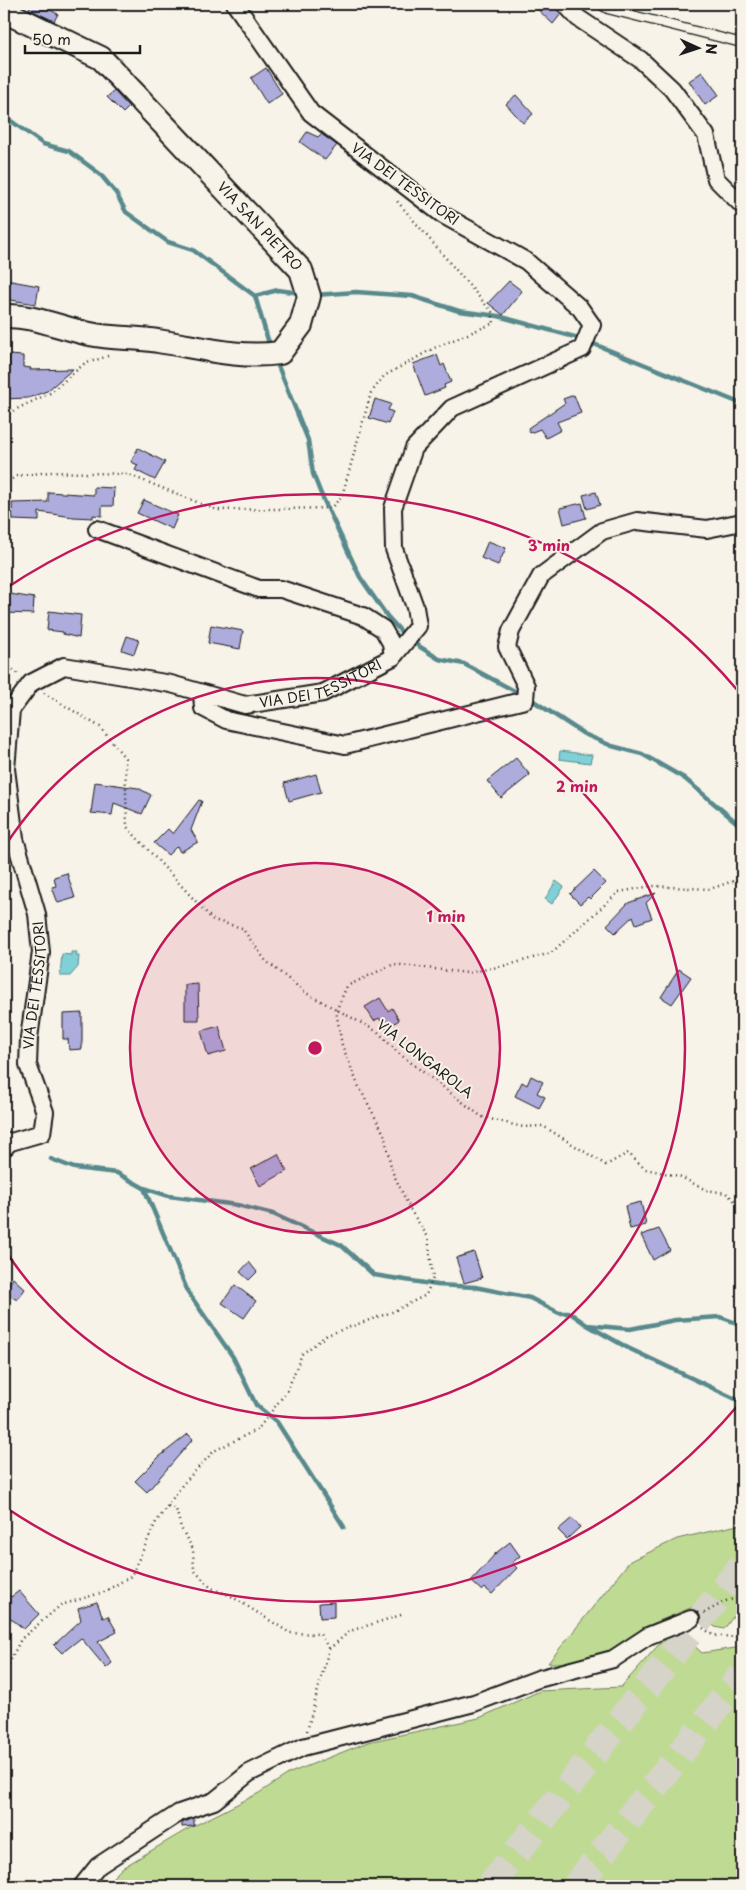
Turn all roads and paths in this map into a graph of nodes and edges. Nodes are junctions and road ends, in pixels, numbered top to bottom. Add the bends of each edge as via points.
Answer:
1 (235, 4) edge
2 (565, 4) edge
3 (600, 4) edge
4 (4, 6) edge
5 (742, 43) edge
6 (397, 200) dead end
7 (742, 205) edge
8 (4, 316) edge
9 (110, 356) dead end
10 (4, 415) edge
11 (4, 485) edge
12 (742, 522) edge
13 (97, 529) dead end
14 (393, 657) junction
15 (4, 658) edge
16 (31, 683) junction
17 (202, 693) junction
18 (742, 878) edge
19 (336, 1011) junction
20 (4, 1144) edge
21 (742, 1207) edge
22 (168, 1506) junction
23 (742, 1597) edge
24 (401, 1616) dead end
25 (691, 1619) junction
26 (742, 1638) edge
27 (329, 1649) junction
28 (4, 1673) edge
29 (303, 1747) junction
30 (82, 1886) edge

1 - 14 street, VIA DEI TESSITORI via 311,113 443,215 526,261 580,308 592,325 582,349 452,408 414,448 393,508 394,549 415,607 418,626
2 - 7 street via 578,18 641,60 672,89 706,135 716,179
3 - 5 lane via 664,25
4 - 8 street, VIA SAN PIETRO via 16,17 100,58 301,270 309,296 301,325 280,353 260,356 157,340 90,334 41,320
6 - 11 path via 492,312 494,323 434,348 384,376 371,393 342,496 331,508 217,510 127,474 49,472 16,476
9 - 10 path via 84,364 50,392
12 - 17 street via 706,529 636,521 602,531 541,576 511,631 507,647 526,686 525,700 345,745 226,720 203,708
13 - 14 street via 259,589 281,588 363,616 383,630 391,643
14 - 17 street, VIA DEI TESSITORI via 323,693 245,705
15 - 16 path, VIA LONGAROLA via 8,666
16 - 17 street, VIA DEI TESSITORI via 64,666 171,684
16 - 19 path, VIA LONGAROLA via 100,727 125,758 126,827 213,920 242,928 266,961 306,993
16 - 20 street, VIA DEI TESSITORI via 11,710 6,769 15,839 37,914 41,952 28,1065 44,1112 42,1133
18 - 19 path via 710,889 652,886 619,892 551,953 508,965 467,973 394,964 347,986
19 - 21 path, VIA LONGAROLA via 378,1032 397,1052 482,1117 522,1128 543,1126 606,1165 628,1153 645,1169 679,1176 706,1190 726,1193
19 - 22 path via 342,1045 358,1085 384,1134 392,1171 428,1237 433,1278 426,1295 392,1312 327,1335 302,1354 287,1390 258,1429 214,1451 183,1484
22 - 27 path via 176,1509 192,1549 194,1570 210,1588 231,1596 290,1633 320,1634
22 - 28 path via 156,1522 132,1576 104,1592 61,1605 21,1639
23 - 25 path via 726,1601
24 - 27 path via 350,1630
25 - 26 path via 713,1635
25 - 29 street via 648,1636 613,1659 538,1679 474,1703
27 - 29 path
29 - 30 street via 249,1773 214,1801 179,1813 98,1866

